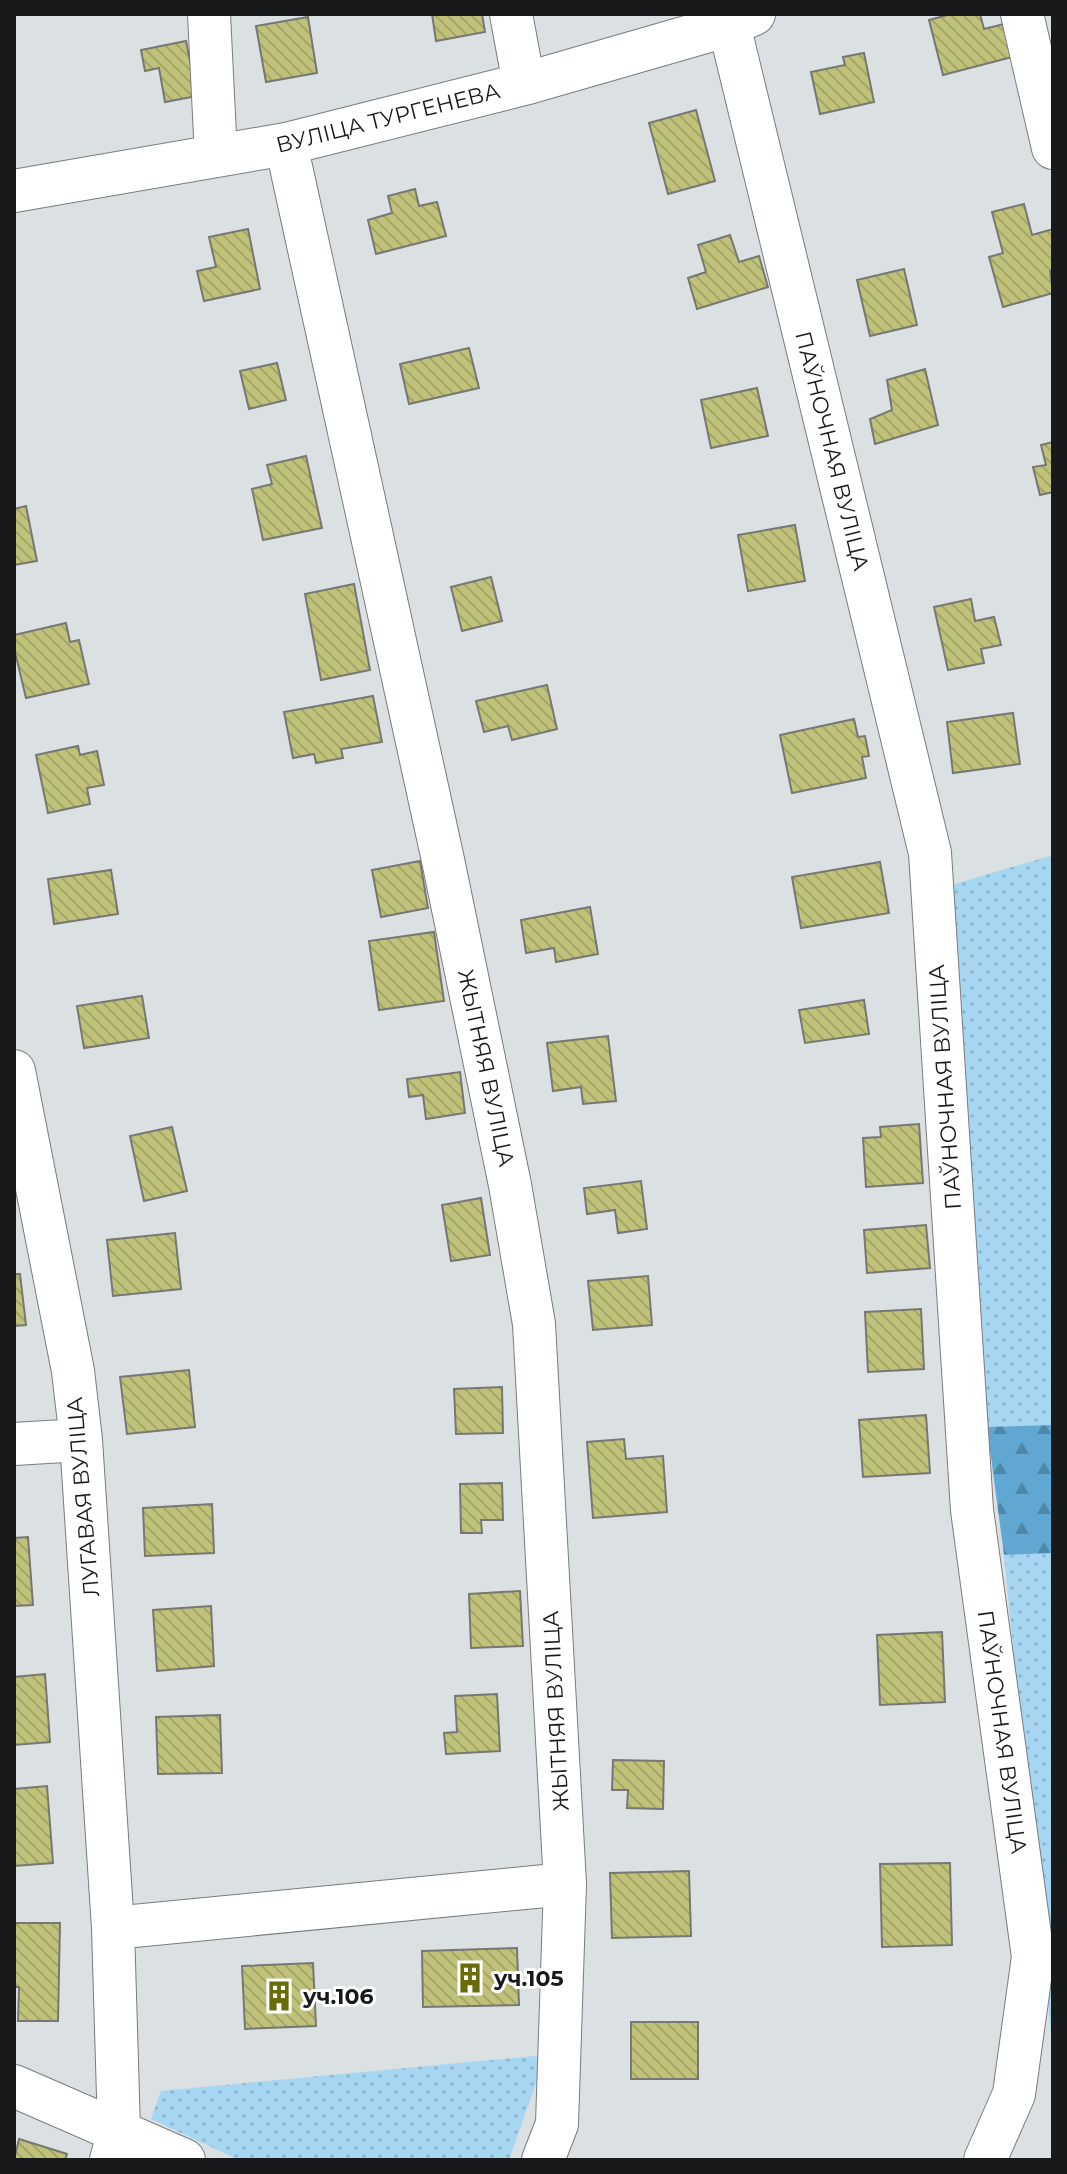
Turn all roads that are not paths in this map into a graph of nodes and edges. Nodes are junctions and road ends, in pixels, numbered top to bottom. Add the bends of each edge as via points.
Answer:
1 (209, 14) edge
2 (511, 14) edge
3 (1022, 14) edge
4 (742, 20) edge
5 (524, 84) junction
6 (286, 144) junction
7 (1053, 148) edge
8 (216, 156) junction
9 (14, 191) edge
10 (14, 1071) edge
11 (81, 1440) junction
12 (14, 1444) edge
13 (565, 1884) junction
14 (113, 1928) junction
15 (14, 2086) edge
16 (115, 2145) edge
17 (184, 2160) edge
18 (543, 2160) edge
19 (985, 2160) edge

1 - 8 street
2 - 5 street
3 - 7 street
4 - 5 street, ВУЛІЦА ТУРГЕНЕВА
4 - 19 street, ПАЎНОЧНАЯ ВУЛІЦА via 930,853 972,1510 1033,1957 1014,2094
5 - 6 street, ВУЛІЦА ТУРГЕНЕВА
6 - 8 street, ВУЛІЦА ТУРГЕНЕВА
6 - 13 street, ЖЫТНЯЯ ВУЛІЦА via 443,860 534,1324
8 - 9 street, ВУЛІЦА ТУРГЕНЕВА
10 - 11 street, ЛУГАВАЯ ВУЛІЦА via 73,1371
11 - 12 street
11 - 14 street, ЛУГАВАЯ ВУЛІЦА
13 - 14 street
13 - 18 street, ЖЫТНЯЯ ВУЛІЦА via 557,2124
14 - 16 street
15 - 16 street
16 - 17 street

